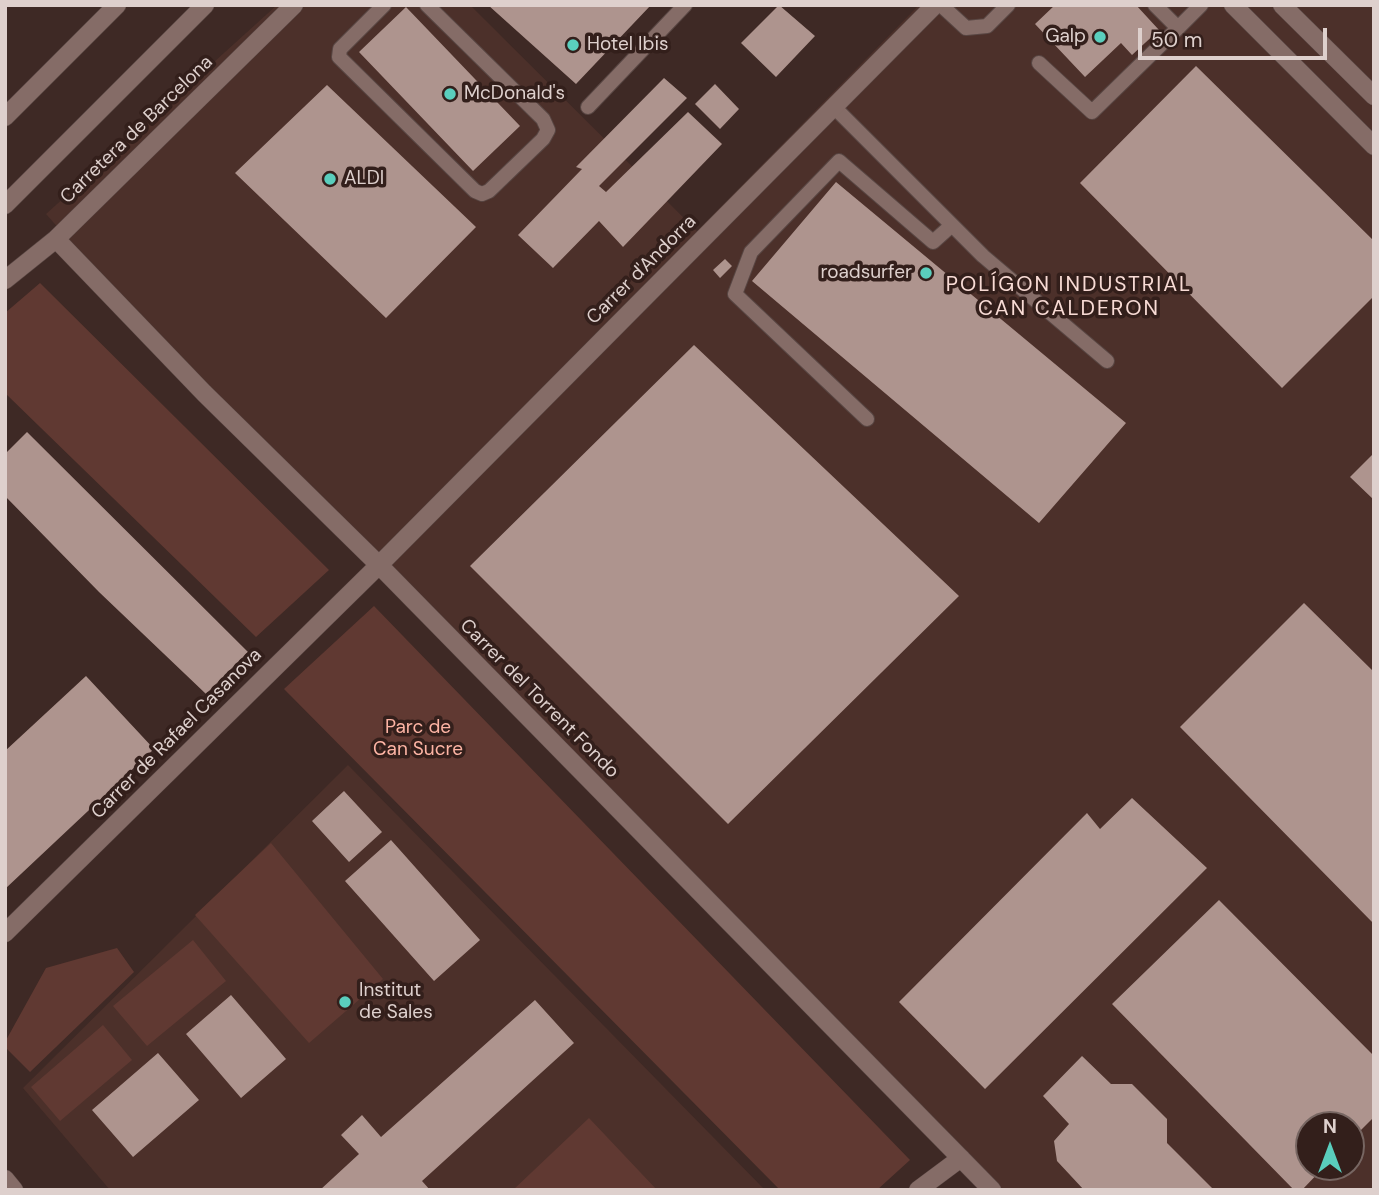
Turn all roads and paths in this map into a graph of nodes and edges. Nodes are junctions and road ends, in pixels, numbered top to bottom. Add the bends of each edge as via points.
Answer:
1 (117, 5) edge
2 (205, 5) edge
3 (294, 5) edge
4 (384, 5) edge
5 (427, 5) edge
6 (685, 5) edge
7 (935, 5) edge
8 (941, 5) edge
9 (1008, 5) edge
10 (1155, 5) edge
11 (1201, 5) edge
12 (1233, 5) edge
13 (1282, 5) edge
14 (1178, 28) junction
15 (1038, 64) dead end
16 (1374, 96) edge
17 (588, 107) dead end
18 (834, 107) junction
19 (5, 117) edge
20 (1374, 146) edge
21 (5, 205) edge
22 (952, 225) junction
23 (56, 239) junction
24 (5, 280) edge
25 (1107, 361) dead end
26 (867, 419) dead end
27 (379, 565) junction
28 (5, 933) edge
29 (961, 1158) junction
30 (5, 1179) edge
31 (14, 1190) edge
32 (918, 1190) edge
33 (992, 1190) edge

1 - 19 street
2 - 21 street, Carretera de Barcelona
3 - 23 street, Carretera de Barcelona
4 - 5 lane via 340,49 339,57 482,194 548,130
6 - 17 lane
7 - 18 street, Carrer d'Andorra
8 - 9 lane via 966,28 988,26
10 - 14 lane
11 - 14 lane
12 - 20 street
13 - 16 street
14 - 15 lane via 1092,112
18 - 22 lane
18 - 27 street, Carrer d'Andorra
22 - 25 lane
22 - 26 lane via 933,243 839,161 751,252 735,294
23 - 24 street, Carretera de Barcelona
23 - 27 street, Carrer del Torrent Fondo
27 - 28 street, Carrer de Rafael Casanova
27 - 29 street, Carrer del Torrent Fondo
29 - 32 street
29 - 33 street, Carrer del Torrent Fondo
30 - 31 street

